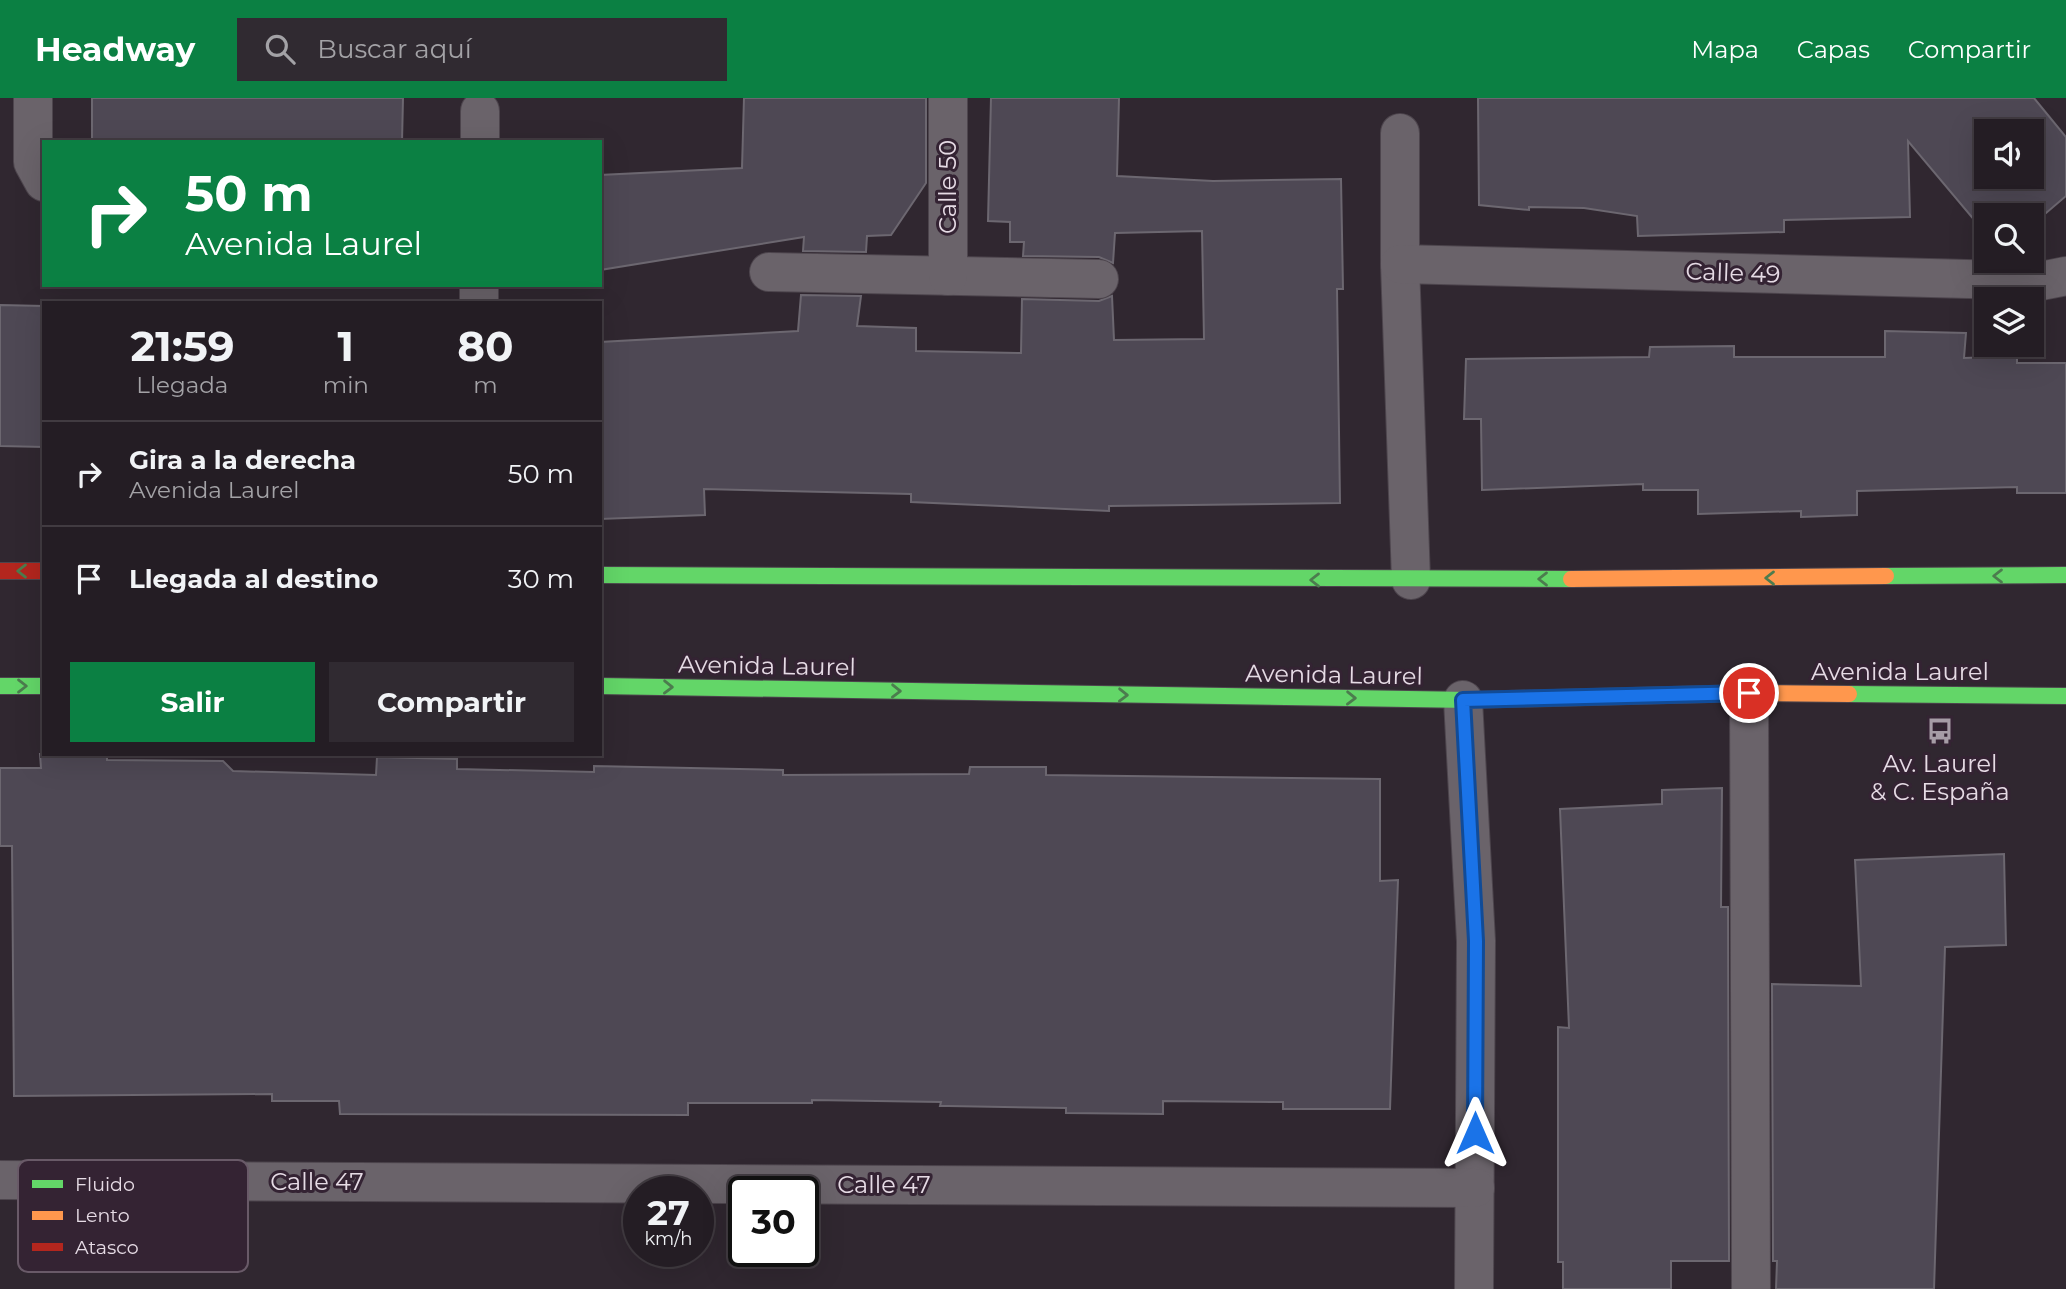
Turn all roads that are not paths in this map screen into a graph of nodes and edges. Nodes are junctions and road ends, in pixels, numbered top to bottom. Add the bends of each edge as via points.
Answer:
1 (33, 98) edge
2 (948, 98) edge
3 (1400, 133) dead end
4 (42, 178) edge
5 (1400, 264) junction
6 (769, 272) dead end
7 (948, 276) junction
8 (2066, 276) edge
9 (1099, 279) dead end
10 (0, 571) edge
11 (42, 571) edge
12 (602, 575) edge
13 (2066, 575) edge
14 (1411, 580) junction
15 (0, 686) edge
16 (42, 686) edge
17 (602, 686) edge
18 (1749, 693) junction
19 (2066, 696) edge
20 (1463, 700) junction
21 (0, 1180) edge
22 (18, 1180) edge
23 (248, 1181) edge
24 (1475, 1188) junction
25 (1474, 1289) edge
26 (1751, 1289) edge

1 - 4 street via 33,162
2 - 7 street, Calle 50
3 - 5 street
5 - 8 street, Calle 49 via 2041,281
5 - 14 street
6 - 7 street
7 - 9 street
11 -> 10 street
14 -> 12 street
13 -> 14 street
15 -> 16 street
17 -> 20 street, Avenida Laurel
18 - 19 street, Avenida Laurel
18 - 20 street, Avenida Laurel
18 - 26 street
20 - 24 street via 1476,941
21 - 22 street, Calle 47
23 - 24 street, Calle 47
24 - 25 street

